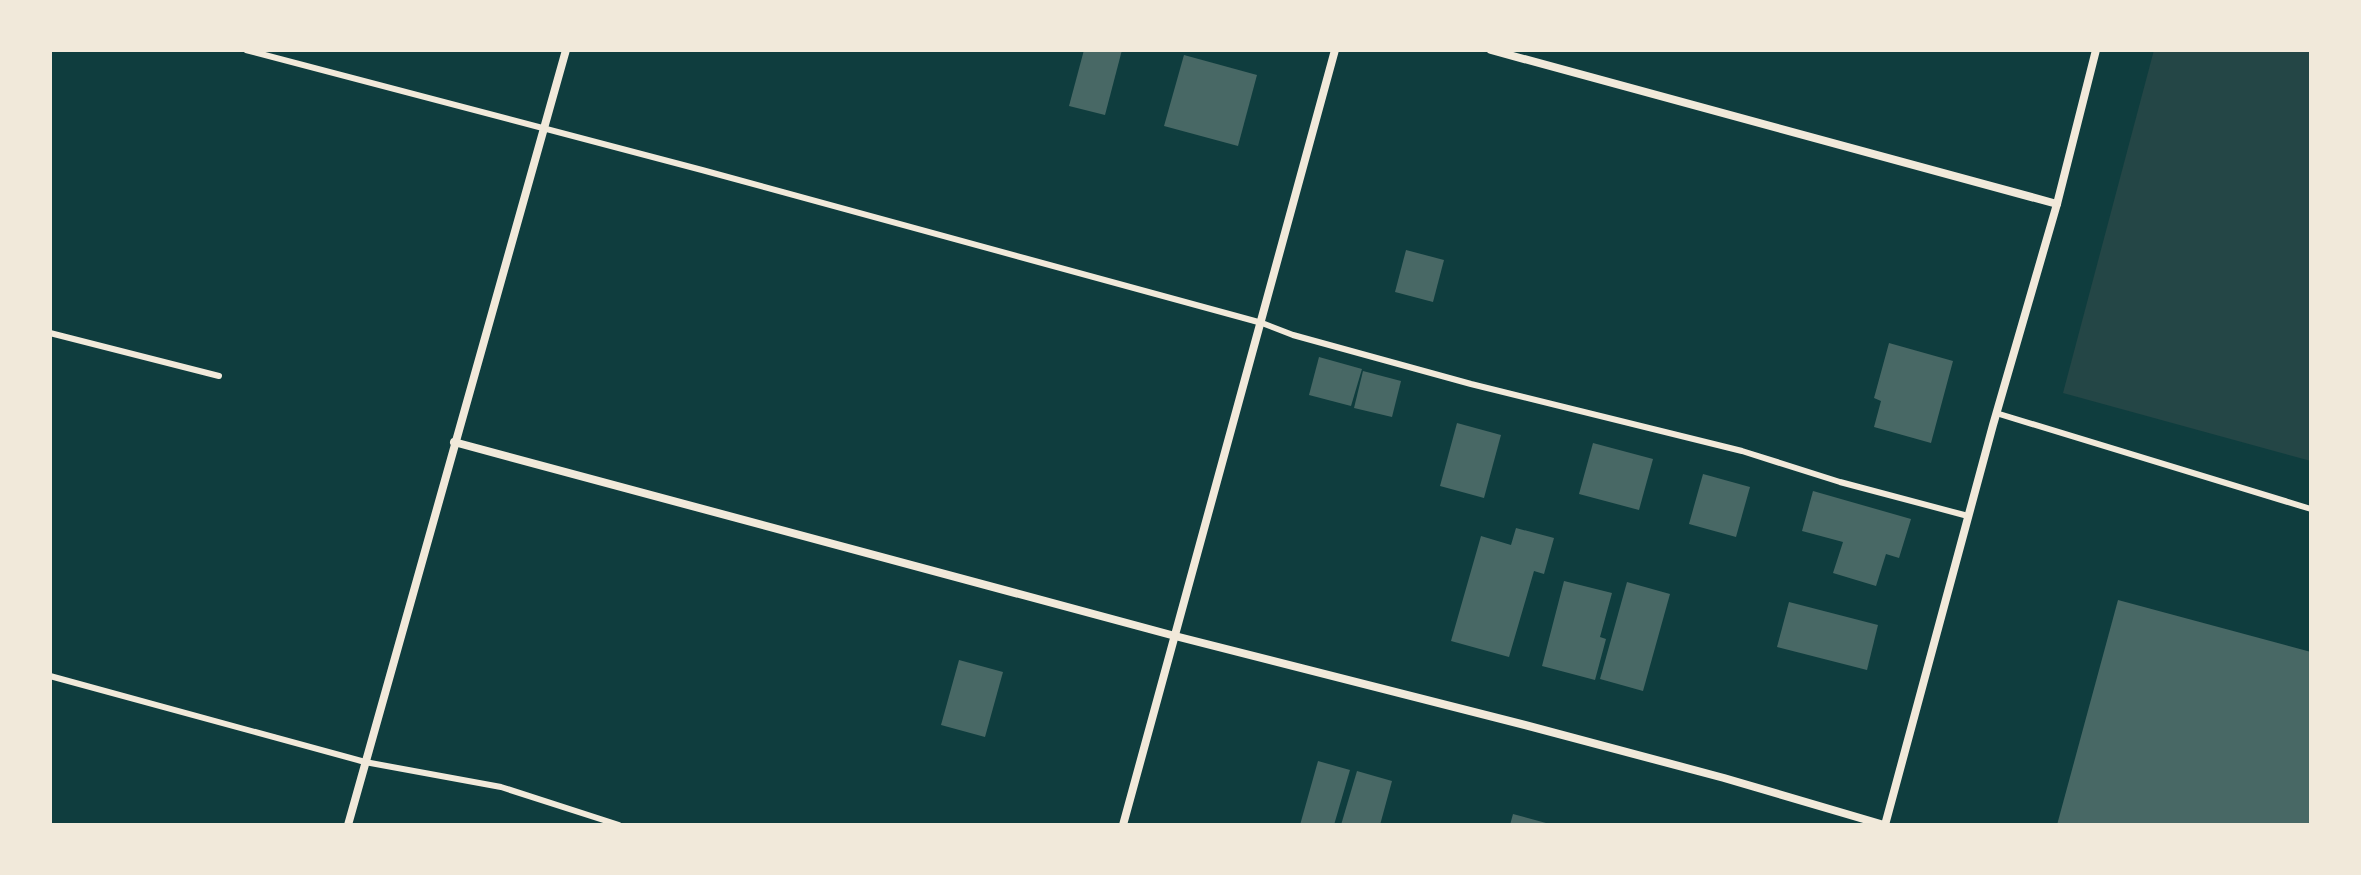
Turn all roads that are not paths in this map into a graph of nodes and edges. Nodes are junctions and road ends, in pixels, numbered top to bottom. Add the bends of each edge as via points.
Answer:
1 (246, 50) edge
2 (566, 50) edge
3 (1335, 50) edge
4 (1491, 50) edge
5 (2096, 50) edge
6 (545, 128) junction
7 (2057, 204) junction
8 (1262, 323) junction
9 (50, 333) edge
10 (219, 376) dead end
11 (1996, 413) junction
12 (454, 442) junction
13 (2311, 509) edge
14 (1968, 516) junction
15 (1175, 636) junction
16 (50, 676) edge
17 (365, 762) junction
18 (348, 825) edge
19 (619, 825) edge
20 (1123, 825) edge
21 (1884, 825) edge

1 - 6 lane
2 - 6 street
3 - 8 street
4 - 7 street
5 - 7 street
6 - 8 lane
6 - 12 street
7 - 11 street
8 - 14 lane
8 - 15 street
9 - 10 lane
11 - 13 lane
11 - 14 street
12 - 15 street
12 - 17 street
14 - 21 street
15 - 20 street
15 - 21 street via 1525,725
16 - 17 lane
17 - 18 street
17 - 19 lane via 501,787

